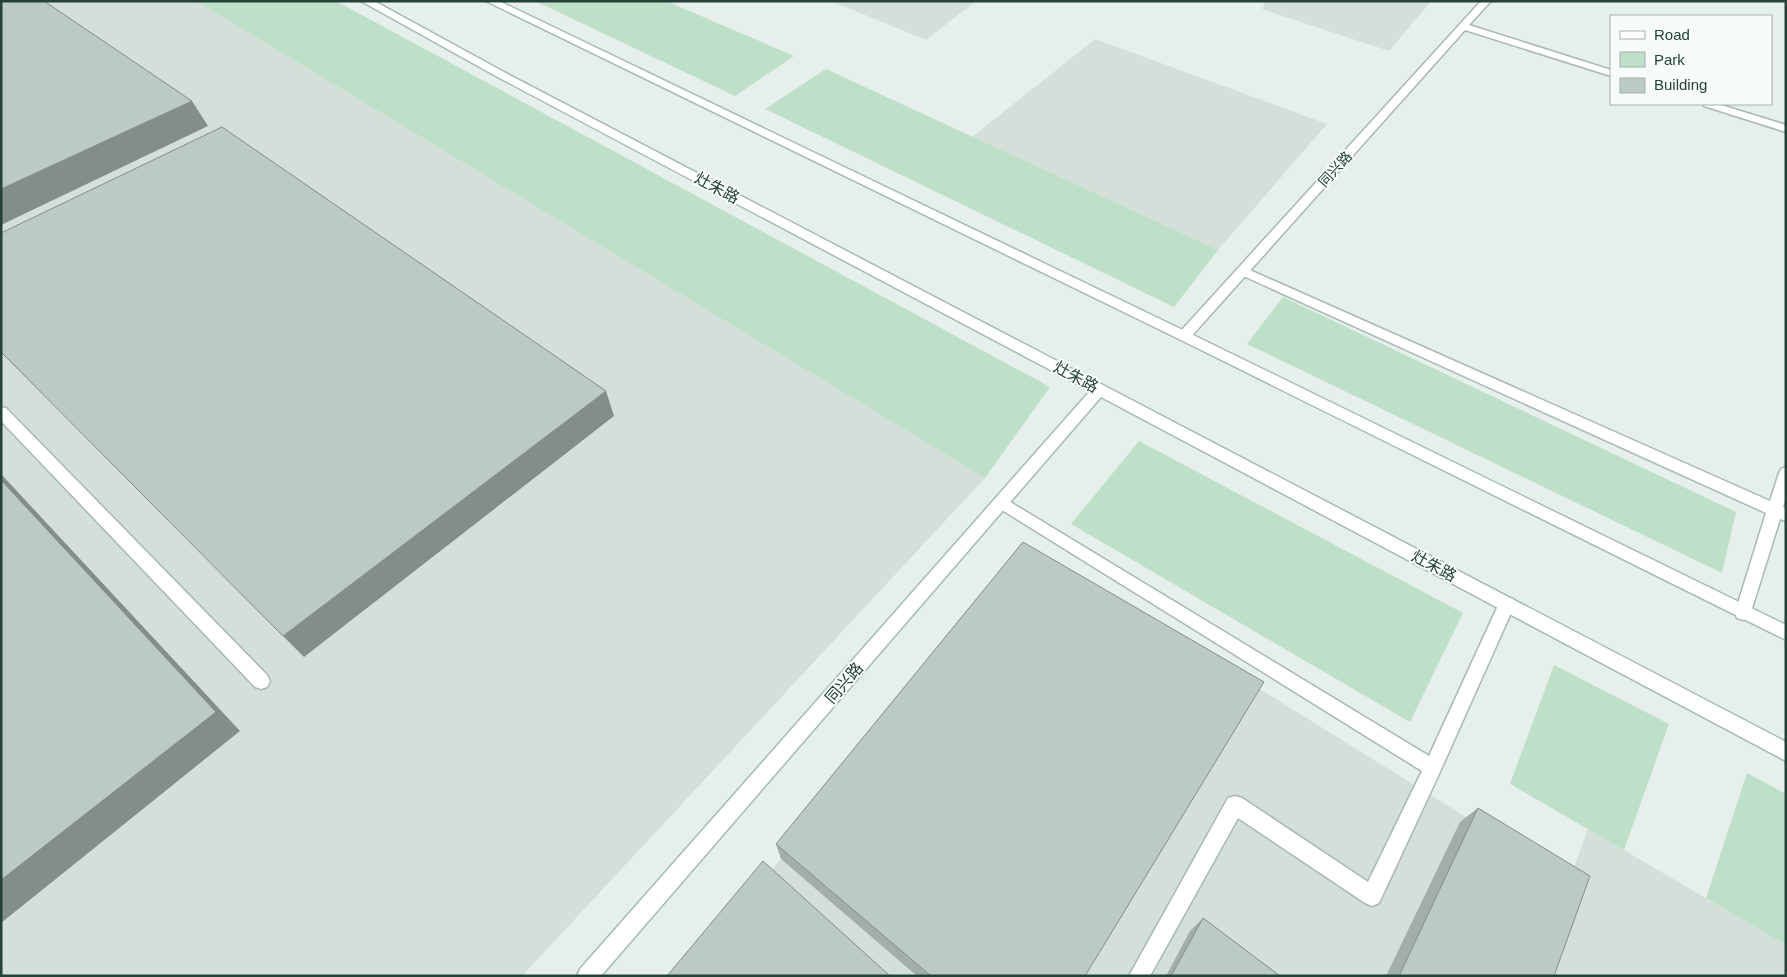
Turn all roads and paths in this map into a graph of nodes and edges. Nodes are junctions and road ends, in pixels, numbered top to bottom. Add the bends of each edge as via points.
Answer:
1 (366, 1) edge
2 (491, 1) edge
3 (1486, 1) edge
4 (1465, 27) junction
5 (1610, 73) edge
6 (1711, 105) edge
7 (1786, 128) edge
8 (1243, 271) junction
9 (1184, 336) junction
10 (1100, 389) junction
11 (1, 412) edge
12 (1786, 473) edge
13 (1002, 503) junction
14 (1780, 513) edge
15 (1507, 604) junction
16 (1744, 613) junction
17 (1786, 633) edge
18 (261, 680) dead end
19 (1786, 752) edge
20 (1433, 768) junction
21 (587, 976) edge
22 (1138, 976) edge

1 - 10 main road, 灶朱路
2 - 9 main road
3 - 4 main road, 同兴路
4 - 5 main road
4 - 8 main road, 同兴路
6 - 7 main road
8 - 9 main road, 同兴路
8 - 14 main road
9 - 16 main road
10 - 13 main road, 同兴路
10 - 15 main road, 灶朱路
11 - 18 main road
12 - 14 main road
13 - 20 main road
13 - 21 main road, 同兴路
14 - 16 main road
15 - 19 main road, 灶朱路
15 - 20 main road
16 - 17 main road
20 - 22 main road via 1372,896 1235,805

